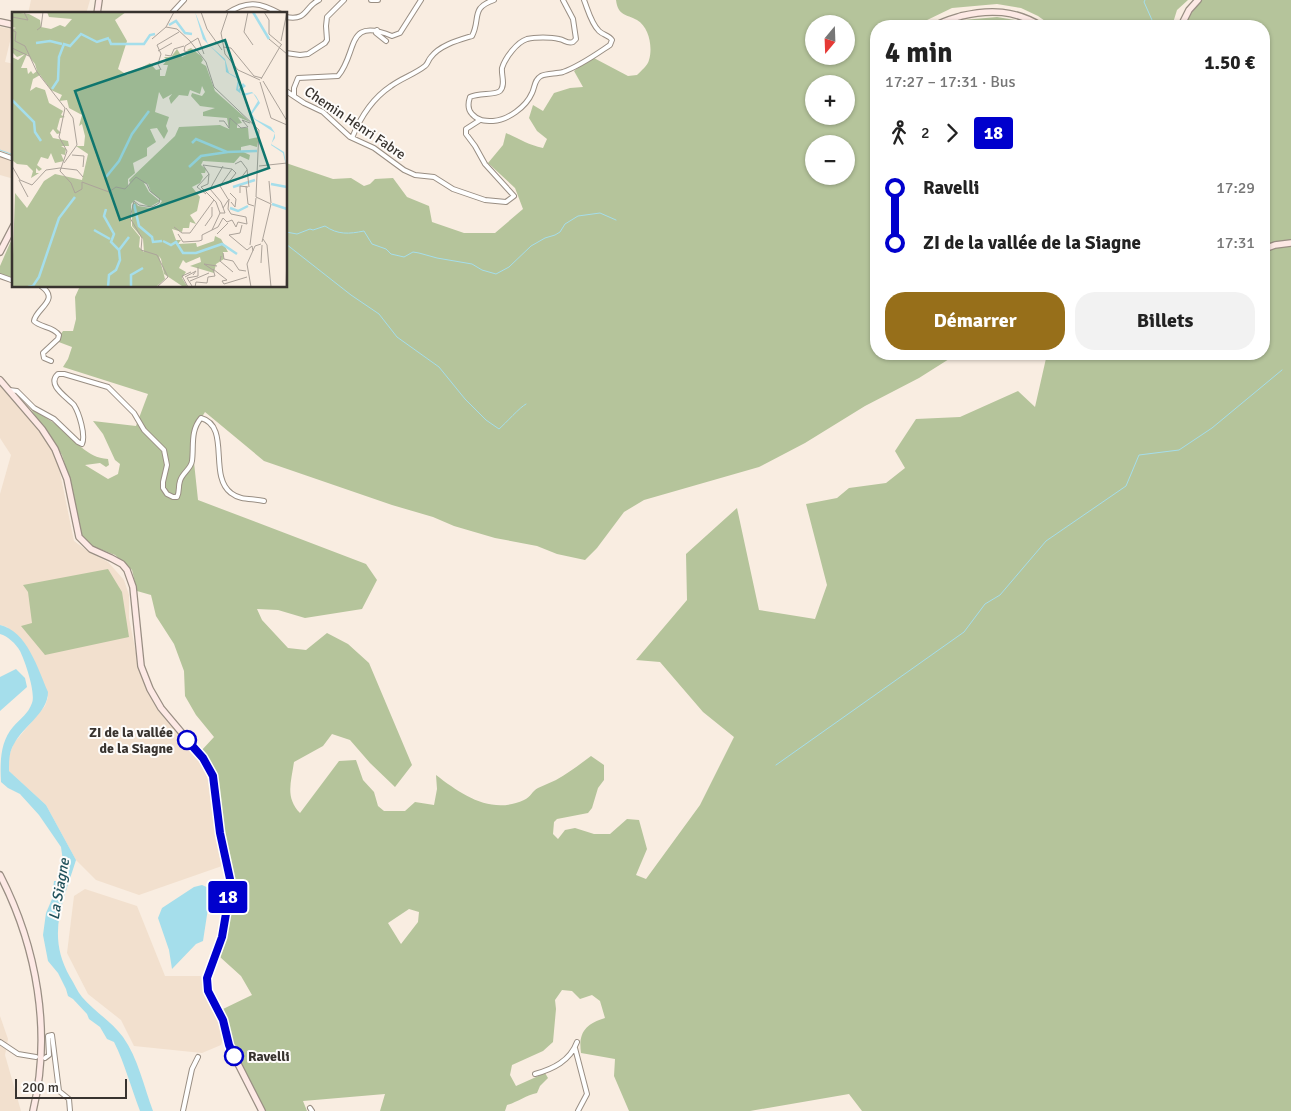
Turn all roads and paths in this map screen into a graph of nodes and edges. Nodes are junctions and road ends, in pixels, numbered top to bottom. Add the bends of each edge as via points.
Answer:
1 (184, 0) edge
2 (319, 0) edge
3 (344, 0) edge
4 (372, 0) edge
5 (378, 0) edge
6 (422, 0) edge
7 (494, 0) edge
8 (563, 0) edge
9 (584, 0) edge
10 (1198, 0) edge
11 (173, 12) edge
12 (228, 12) edge
13 (278, 12) edge
14 (288, 17) edge
15 (949, 20) edge
16 (1030, 20) edge
17 (1184, 20) edge
18 (376, 30) junction
19 (386, 42) dead end
20 (288, 53) edge
21 (288, 91) edge
22 (294, 95) junction
23 (480, 120) junction
24 (352, 138) junction
25 (0, 154) edge
26 (12, 158) edge
27 (12, 229) edge
28 (1291, 243) edge
29 (1270, 247) edge
30 (0, 252) edge
31 (43, 288) edge
32 (51, 361) dead end
33 (0, 380) edge
34 (9, 390) junction
35 (264, 502) dead end
36 (0, 875) edge
37 (0, 1042) edge
38 (577, 1042) dead end
39 (575, 1048) junction
40 (36, 1057) dead end
41 (198, 1057) dead end
42 (45, 1058) dead end
43 (535, 1074) dead end
44 (33, 1111) edge
45 (70, 1111) edge
46 (182, 1111) edge
47 (262, 1111) edge
48 (578, 1111) edge

1 - 11 street
2 - 14 street via 301,17
3 - 20 street via 327,17 325,43 308,54
4 - 5 street
6 - 18 street via 396,36
7 - 24 street via 478,9 472,36 449,44 431,56 426,66 382,94 358,124
8 - 23 street via 573,19 576,39 569,43 558,38 526,40 519,45 503,65 503,86 500,90 470,97 470,113
9 - 23 street via 594,25 611,37 610,45 562,72 537,78 532,94 507,118
10 - 17 main road
12 - 13 street via 245,4 267,6
15 - 16 main road via 993,11
18 - 19 street
18 - 22 street via 360,33 338,76 298,78
21 - 22 street, Chemin Henri Fabre
22 - 24 street, Chemin Henri Fabre via 323,112
23 - 24 street, Chemin Henri Fabre via 466,130 466,134 485,164 514,196 506,202 485,200 453,190 434,177 416,176 374,148
25 - 26 street
27 - 30 main road
28 - 29 main road
31 - 32 street via 48,298 34,322 55,330 59,335 43,353 44,358
33 - 34 main road
34 - 35 street via 17,391 82,444 84,438 75,407 57,387 55,376 64,374 108,388 134,413 144,430 164,450 167,465 163,488 173,497 179,493 180,481 191,466 192,441 198,422 201,418 207,420 217,435 225,487 239,498
34 - 47 main road via 56,449 67,479 79,537 91,549 127,570 133,587 141,666 150,689 213,776 230,890 222,937 207,978 208,991 223,1020 229,1045
36 - 44 main road via 26,937 38,992 41,1054
37 - 40 street via 18,1054
38 - 39 street
39 - 43 street via 565,1061
39 - 48 street via 588,1094
41 - 46 street
42 - 45 street via 50,1052 48,1036 52,1035 59,1091 69,1099

